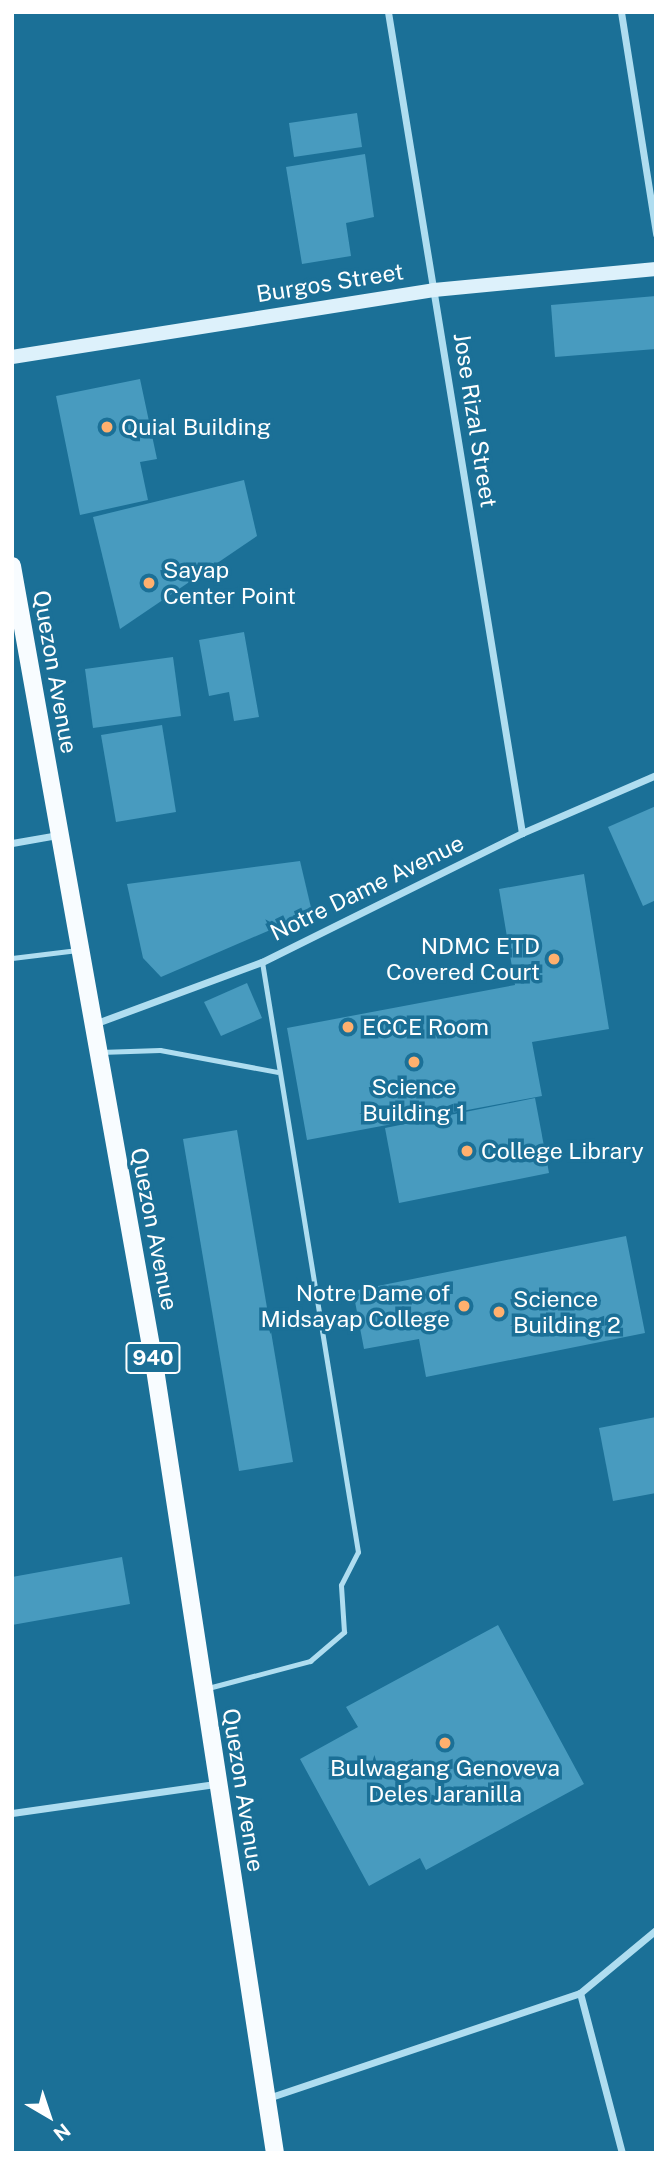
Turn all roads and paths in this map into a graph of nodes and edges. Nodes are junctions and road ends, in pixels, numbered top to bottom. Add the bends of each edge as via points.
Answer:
1 (388, 12) edge
2 (621, 12) edge
3 (656, 234) edge
4 (656, 269) edge
5 (434, 290) junction
6 (12, 357) edge
7 (12, 566) edge
8 (656, 775) edge
9 (522, 833) junction
10 (58, 835) junction
11 (12, 843) edge
12 (78, 950) junction
13 (12, 958) edge
14 (262, 962) junction
15 (90, 1026) junction
16 (95, 1052) junction
17 (277, 1072) junction
18 (201, 1689) junction
19 (218, 1784) junction
20 (12, 1813) edge
21 (656, 1930) edge
22 (580, 1993) junction
23 (268, 2098) junction
24 (275, 2153) edge
25 (622, 2153) edge

1 - 5 street, Jose Rizal Street
2 - 3 street
4 - 5 street, Burgos Street
5 - 6 street, Burgos Street
5 - 9 street, Jose Rizal Street
7 - 10 main road, Quezon Avenue / 940
8 - 9 street, Notre Dame Avenue
9 - 14 street, Notre Dame Avenue
10 - 11 street
10 - 12 main road, Quezon Avenue / 940
12 - 13 lane
12 - 15 main road, Quezon Avenue / 940
14 - 15 street, Notre Dame Avenue
14 - 17 lane
15 - 16 main road, Quezon Avenue / 940
16 - 17 lane via 160,1050
16 - 18 main road, Quezon Avenue / 940 via 155,1369
17 - 18 lane via 358,1552 341,1585 344,1632 310,1661
18 - 19 main road, Quezon Avenue / 940
19 - 20 street
19 - 23 main road, Quezon Avenue / 940
21 - 22 street
22 - 23 street
22 - 25 street
23 - 24 main road, Quezon Avenue / 940

